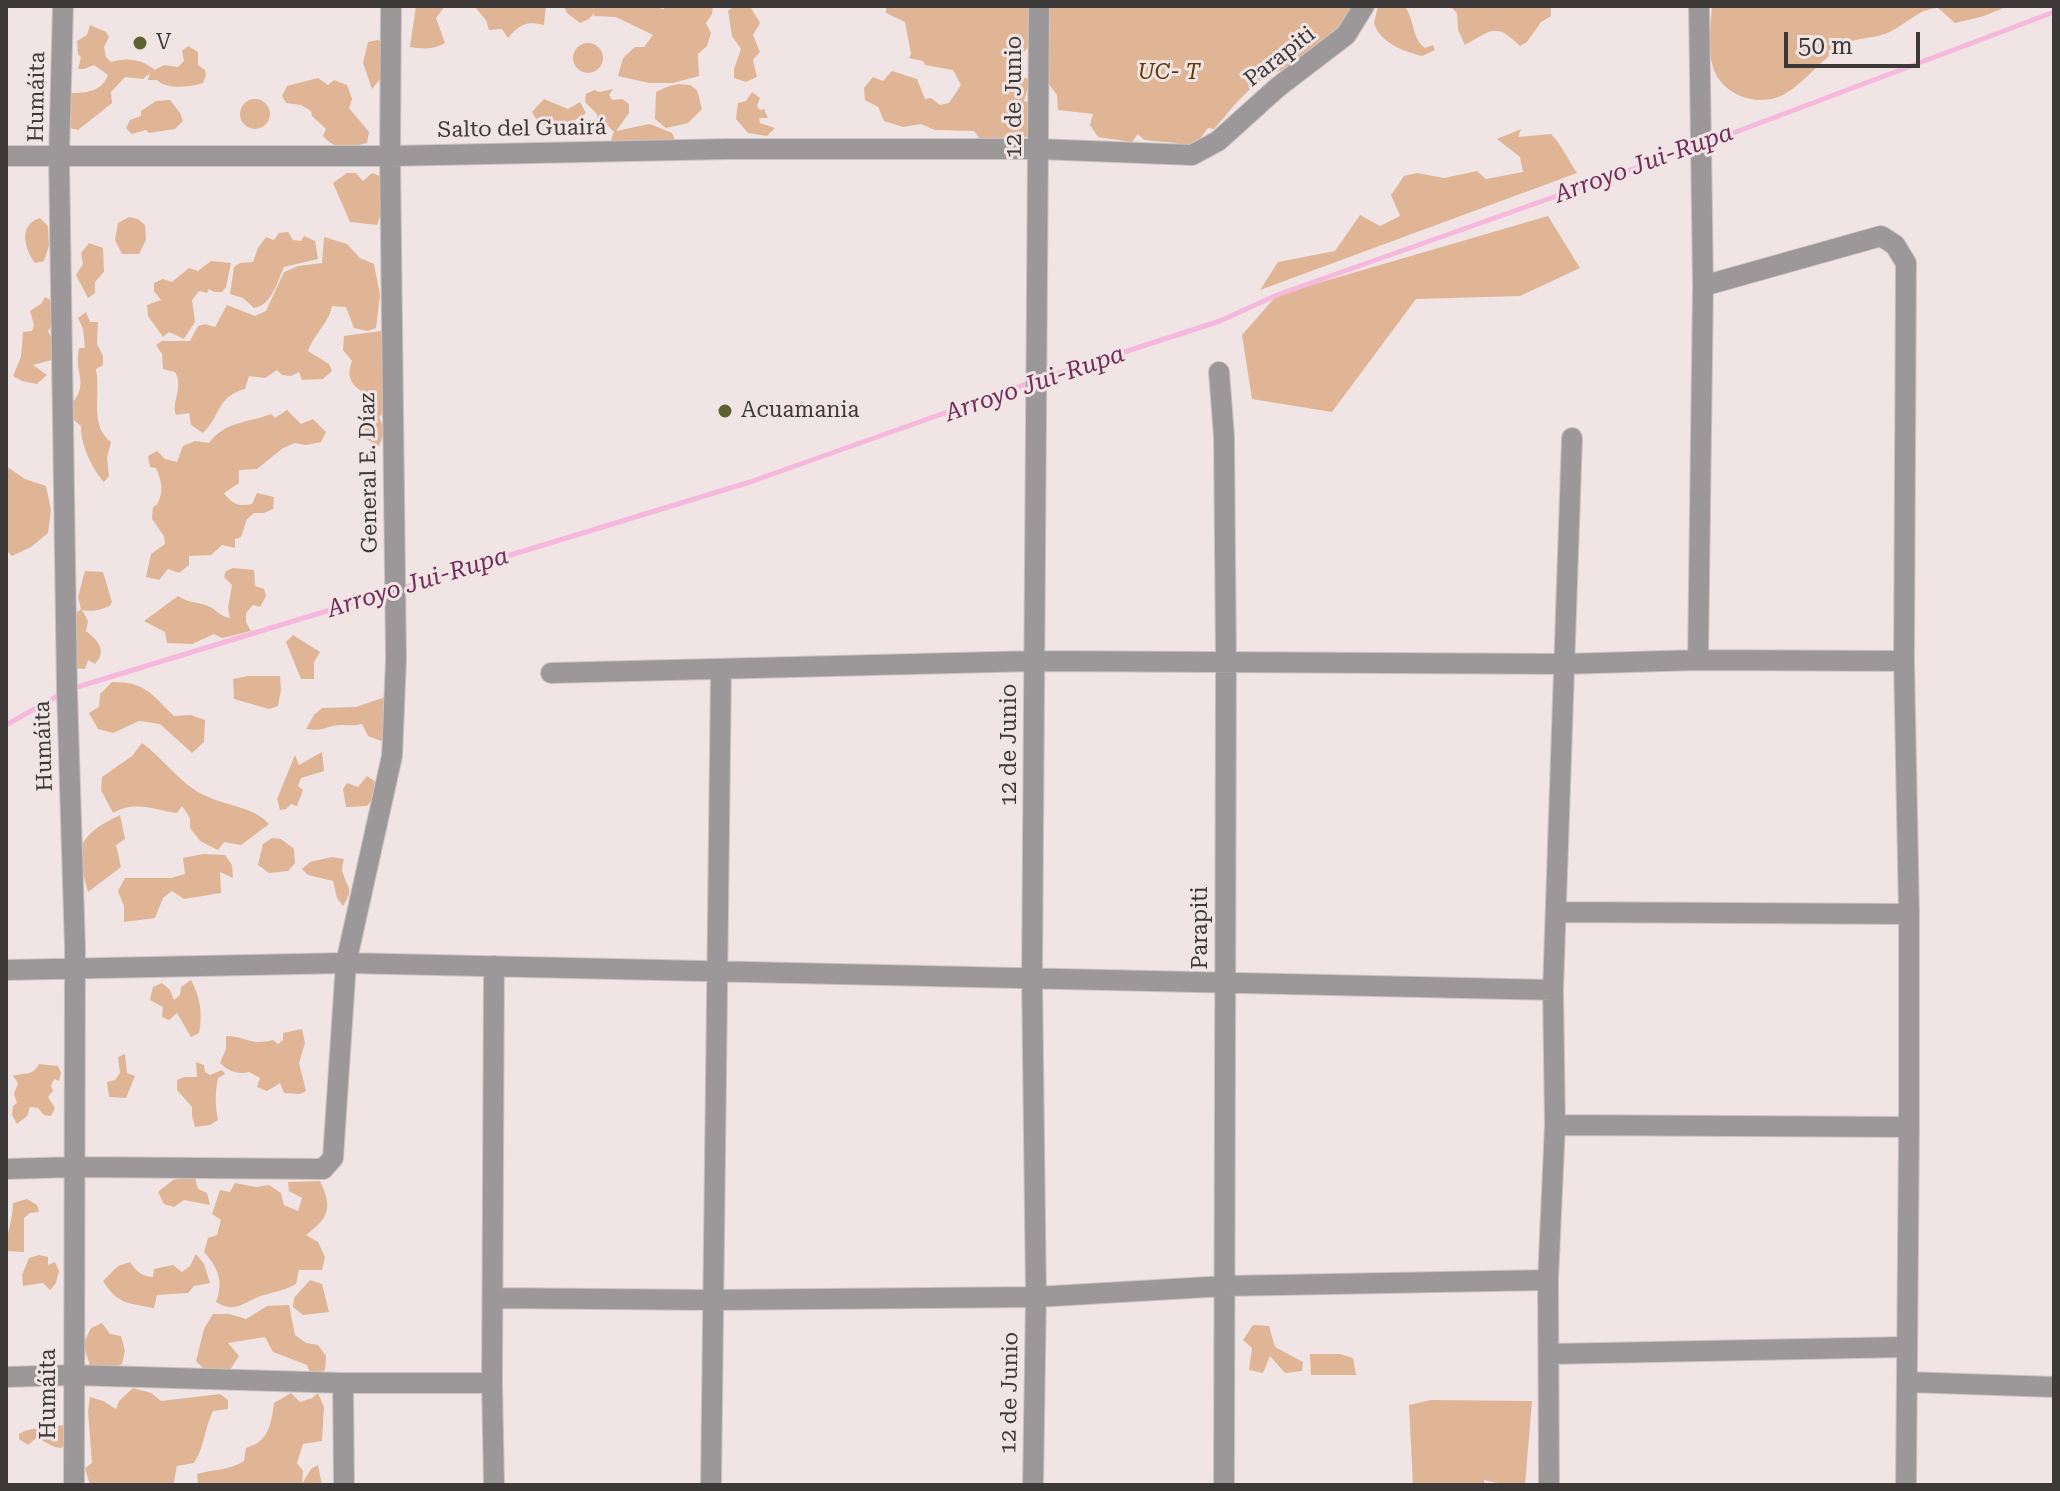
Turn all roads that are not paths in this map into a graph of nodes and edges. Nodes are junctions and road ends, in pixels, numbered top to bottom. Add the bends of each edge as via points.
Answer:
1 (63, 6) edge
2 (391, 6) edge
3 (1039, 6) edge
4 (1364, 6) edge
5 (1699, 6) edge
6 (1218, 141) joint
7 (1038, 149) junction
8 (6, 156) edge
9 (390, 156) junction
10 (59, 157) junction
11 (1703, 286) junction
12 (1219, 372) dead end
13 (1572, 438) dead end
14 (1698, 660) junction
15 (1035, 661) junction
16 (1904, 661) junction
17 (1226, 662) junction
18 (1564, 664) junction
19 (721, 669) junction
20 (551, 673) dead end
21 (1556, 912) junction
22 (1909, 914) junction
23 (346, 963) junction
24 (494, 966) junction
25 (6, 970) edge
26 (75, 970) junction
27 (716, 971) junction
28 (1032, 977) junction
29 (1224, 983) junction
30 (1553, 990) junction
31 (1555, 1125) junction
32 (1909, 1127) junction
33 (76, 1167) junction
34 (6, 1169) edge
35 (1548, 1280) junction
36 (1225, 1286) junction
37 (1036, 1297) junction
38 (494, 1298) junction
39 (711, 1300) junction
40 (1907, 1347) junction
41 (1549, 1354) junction
42 (72, 1375) junction
43 (6, 1377) edge
44 (1907, 1382) junction
45 (343, 1383) junction
46 (492, 1383) junction
47 (2054, 1387) edge
48 (74, 1485) edge
49 (344, 1485) edge
50 (494, 1485) edge
51 (711, 1485) edge
52 (1033, 1485) edge
53 (1224, 1485) edge
54 (1549, 1485) edge
55 (1906, 1485) edge

1 - 10 street, Humáita
2 - 9 street, General E. Díaz
3 - 7 street, 12 de Junio
4 - 6 street, Parapiti via 1346,35
5 - 11 street
6 - 7 street, Salto del Guairá via 1192,155
7 - 9 street, Salto del Guairá
7 - 15 street, 12 de Junio
8 - 10 street, Salto del Guairá
9 - 10 street, Salto del Guairá
9 - 23 street, General E. Díaz via 396,659 392,756
10 - 26 street, Humáita
11 - 14 street
11 - 16 street via 1881,236 1901,252 1906,263
12 - 17 street, Parapiti
13 - 18 street
14 - 16 street
14 - 18 street
15 - 17 street
15 - 19 street
15 - 28 street, 12 de Junio
16 - 22 street
17 - 18 street
17 - 29 street, Parapiti
18 - 21 street
19 - 20 street
19 - 27 street
21 - 22 street
21 - 30 street
22 - 32 street
23 - 24 street
23 - 26 street
23 - 33 street, General E. Díaz via 333,1158 323,1169
24 - 27 street
24 - 38 street
25 - 26 street
26 - 33 street, Humáita
27 - 28 street
27 - 39 street
28 - 29 street
28 - 37 street, 12 de Junio
29 - 30 street
29 - 36 street, Parapiti
30 - 31 street
31 - 32 street
31 - 35 street
32 - 40 street
33 - 34 street
33 - 42 street, Humáita
35 - 36 street
35 - 41 street
36 - 37 street
36 - 53 street, Parapiti
37 - 39 street
37 - 52 street, 12 de Junio
38 - 39 street
38 - 46 street
39 - 51 street
40 - 41 street
40 - 44 street
41 - 54 street
42 - 43 street
42 - 45 street
42 - 48 street, Humáita
44 - 47 street
44 - 55 street
45 - 46 street
45 - 49 street
46 - 50 street

